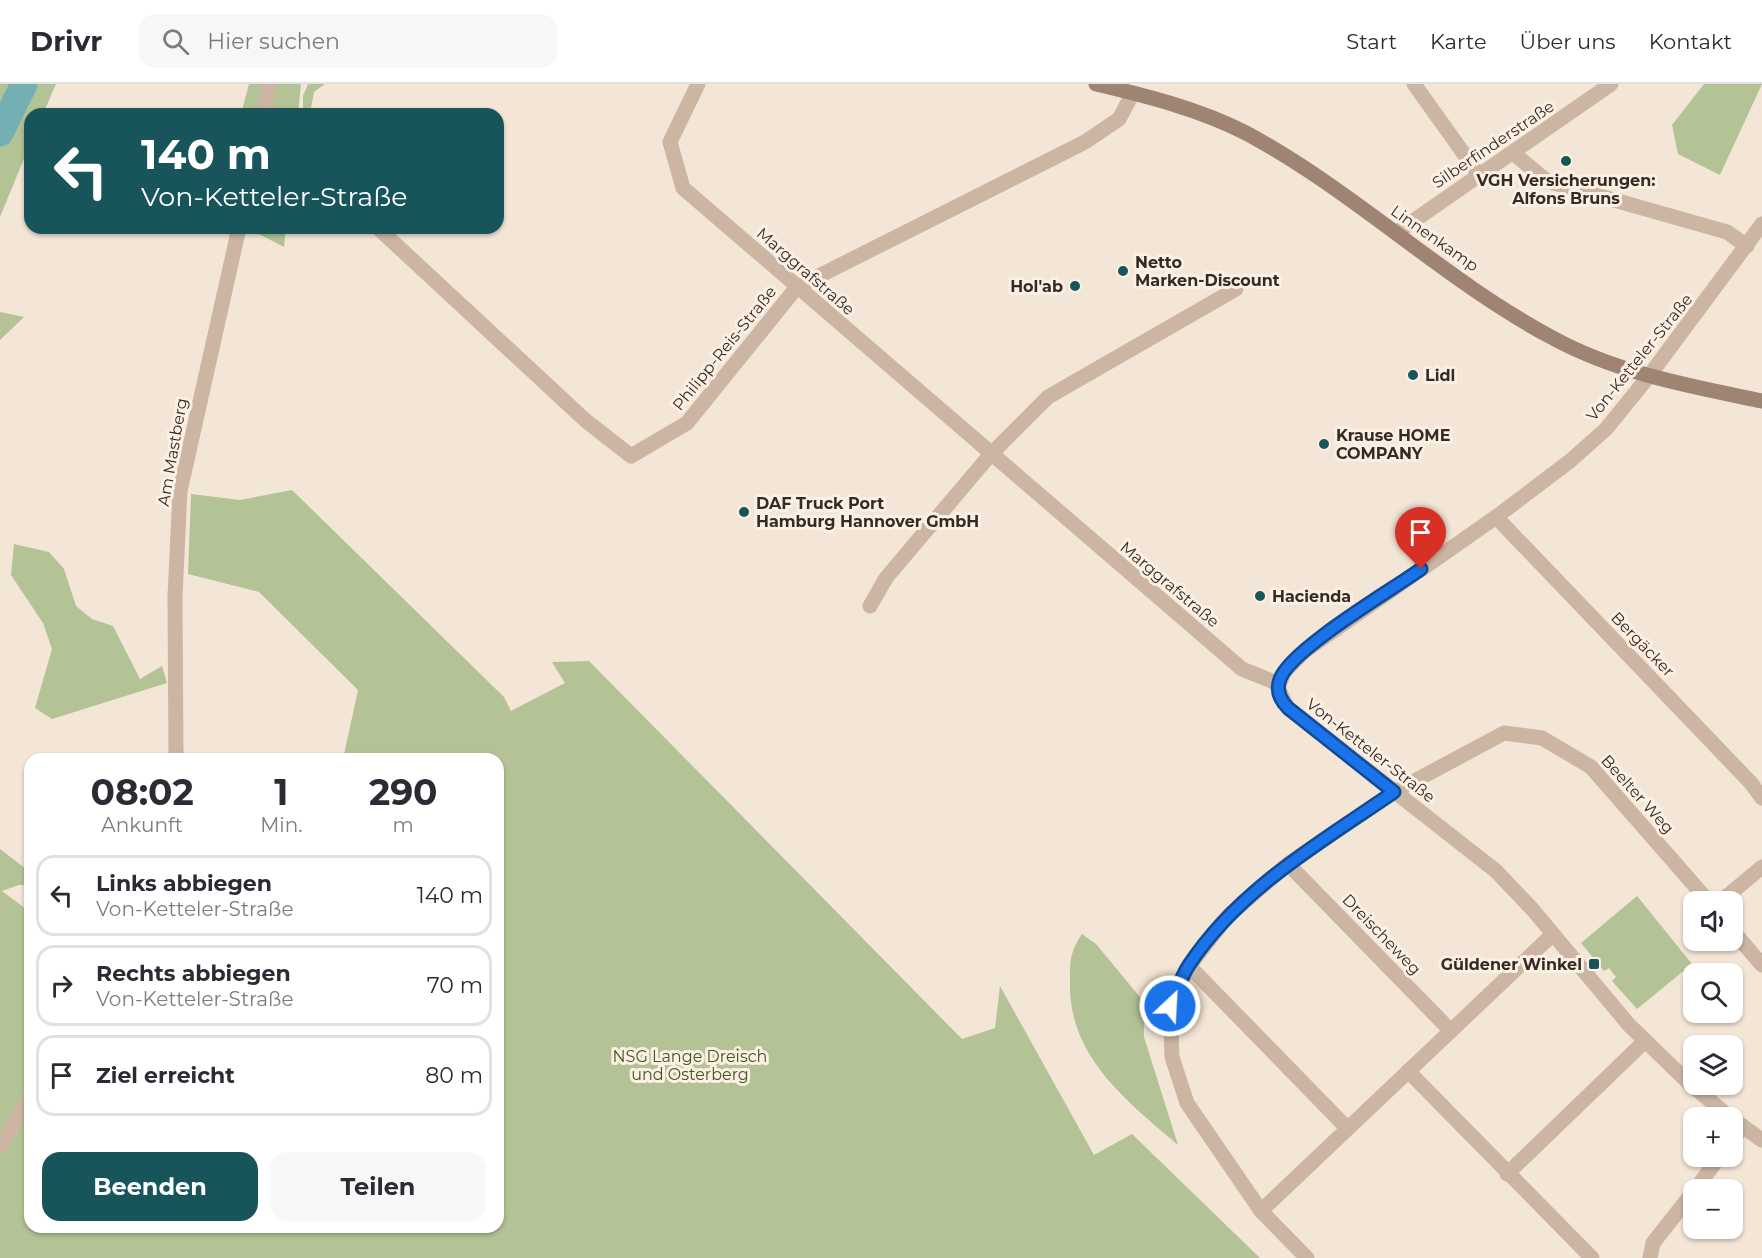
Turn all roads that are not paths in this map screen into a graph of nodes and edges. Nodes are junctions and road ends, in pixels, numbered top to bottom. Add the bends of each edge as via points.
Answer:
1 (269, 84) edge
2 (698, 84) edge
3 (1096, 84) edge
4 (1414, 84) edge
5 (1611, 84) edge
6 (1133, 93) junction
7 (265, 108) edge
8 (1513, 153) junction
9 (1479, 175) junction
10 (1762, 224) edge
11 (1396, 233) junction
12 (238, 234) edge
13 (384, 234) edge
14 (1747, 246) junction
15 (797, 287) junction
16 (1236, 289) dead end
17 (1649, 376) junction
18 (1762, 401) edge
19 (990, 455) junction
20 (1496, 517) junction
21 (870, 606) dead end
22 (1279, 684) junction
23 (176, 753) edge
24 (1757, 778) edge
25 (1394, 792) junction
26 (1762, 798) edge
27 (1288, 864) junction
28 (1762, 867) edge
29 (1699, 891) edge
30 (1733, 891) edge
31 (1553, 934) junction
32 (1743, 943) edge
33 (1762, 965) edge
34 (1189, 966) junction
35 (1450, 1030) junction
36 (1645, 1041) junction
37 (1408, 1071) junction
38 (24, 1107) edge
39 (1718, 1107) edge
40 (1743, 1126) edge
41 (1347, 1128) junction
42 (1762, 1140) edge
43 (2, 1145) edge
44 (1712, 1167) edge
45 (1507, 1174) junction
46 (1702, 1179) edge
47 (1683, 1204) edge
48 (1261, 1211) junction
49 (1307, 1258) edge
50 (1592, 1258) edge
51 (1650, 1258) edge

1 - 7 street
2 - 15 street, Marggrafstraße via 670,142 683,188
3 - 6 main road, Linnenkamp
4 - 9 street
5 - 8 street, Silberfinderstraße
6 - 11 main road, Linnenkamp via 1244,132
6 - 15 street, Philipp-Reis-Straße via 1119,119 1085,142
8 - 9 street, Silberfinderstraße
8 - 14 street via 1547,181 1727,232
9 - 11 street, Silberfinderstraße
10 - 14 street, Von-Ketteler-Straße
11 - 17 main road, Linnenkamp via 1518,319 1604,362
12 - 23 street, Am Mastberg via 180,491 175,596
13 - 15 street, Philipp-Reis-Straße via 585,420 631,456 687,423
14 - 17 street, Von-Ketteler-Straße
15 - 19 street, Marggrafstraße
16 - 19 street via 1048,398
17 - 18 main road, Linnenkamp
17 - 20 street, Von-Ketteler-Straße via 1595,440
19 - 21 street via 886,578
19 - 22 street, Marggrafstraße via 1242,669
20 - 22 street, Von-Ketteler-Straße via 1306,650 1287,667
20 - 24 street, Bergäcker
22 - 25 street, Von-Ketteler-Straße via 1288,708
24 - 26 street, Bergäcker
25 - 27 street, Beelter Weg
25 - 29 street, Beelter Weg via 1504,733 1542,738 1591,767
25 - 31 street, Von-Ketteler-Straße via 1496,871
27 - 34 street, Beelter Weg via 1228,916
27 - 35 street, Dreischeweg
28 - 30 street
31 - 35 street
31 - 36 street, Von-Ketteler-Straße
32 - 33 street
34 - 41 street
34 - 48 street, Beelter Weg via 1170,1006 1172,1057 1187,1103
35 - 37 street
36 - 39 street, Von-Ketteler-Straße
36 - 45 street
37 - 41 street
37 - 45 street
38 - 43 street
40 - 42 street, Von-Ketteler-Straße
41 - 48 street
44 - 46 street
45 - 50 street
47 - 51 street via 1653,1243
48 - 49 street, Beelter Weg

